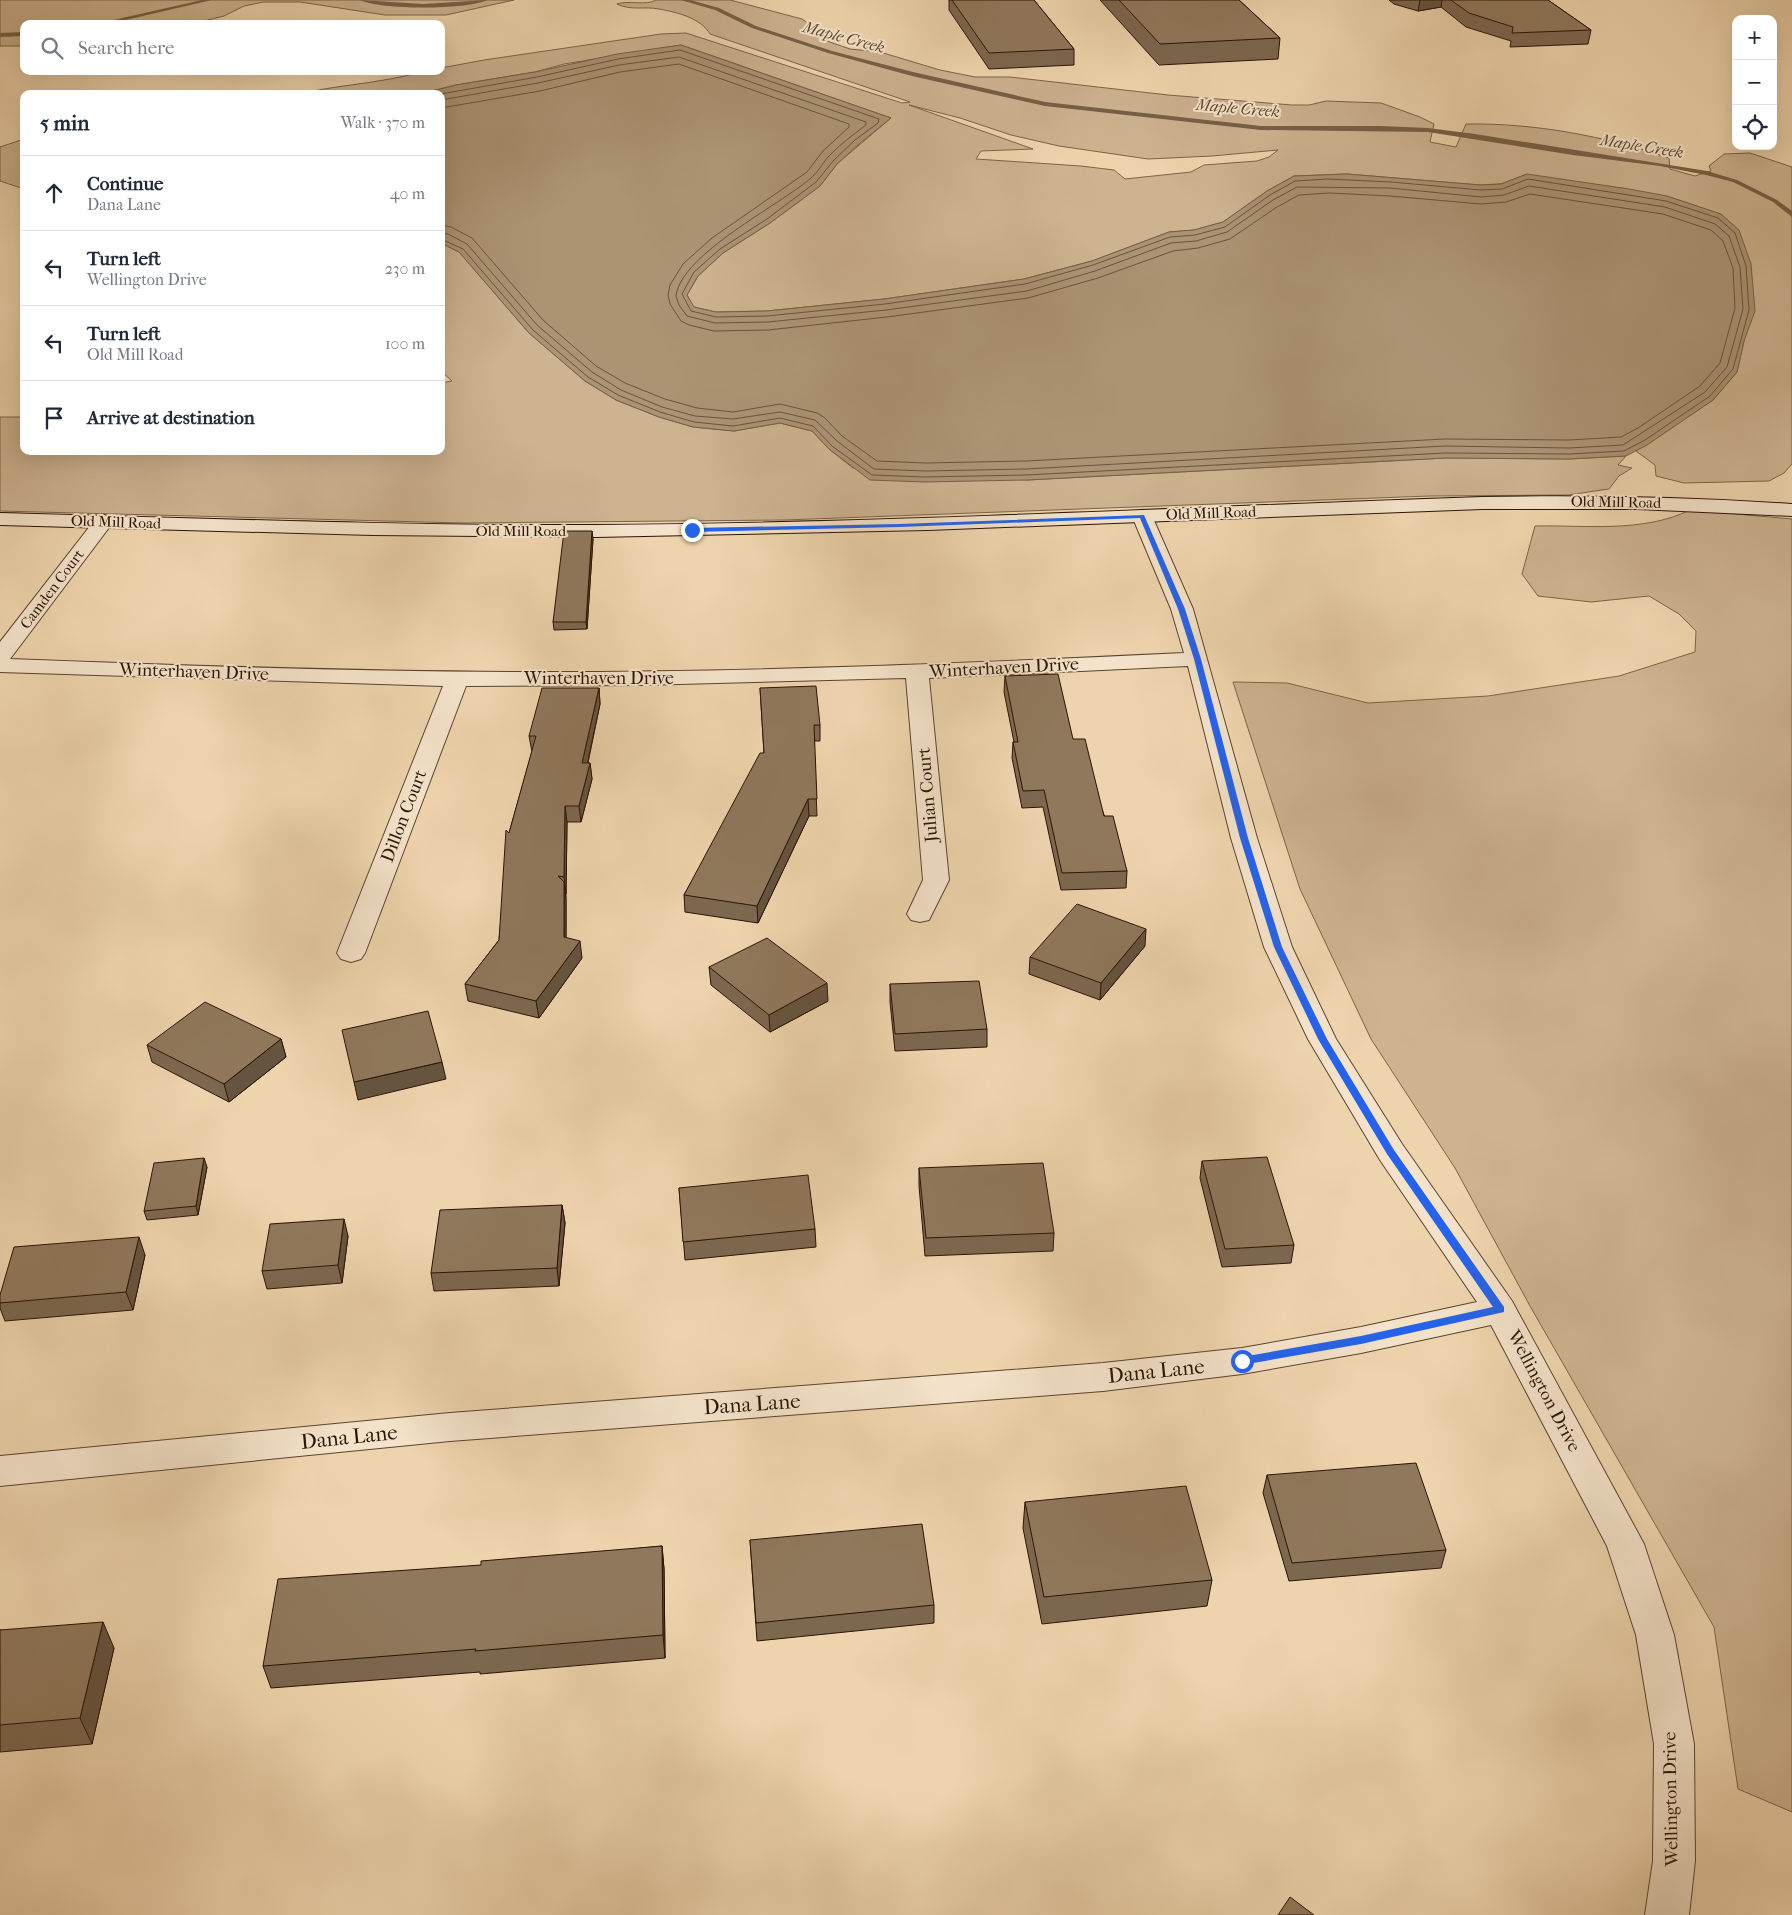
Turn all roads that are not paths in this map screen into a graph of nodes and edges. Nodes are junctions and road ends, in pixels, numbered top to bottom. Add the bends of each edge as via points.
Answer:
1 (1792, 510) edge
2 (1142, 516) junction
3 (0, 518) edge
4 (104, 521) junction
5 (0, 657) edge
6 (1198, 659) junction
7 (0, 666) edge
8 (917, 672) junction
9 (457, 679) junction
10 (920, 914) dead end
11 (351, 953) dead end
12 (1500, 1310) junction
13 (0, 1471) edge
14 (1667, 1915) edge

1 - 2 street, Old Mill Road via 1713,504 1573,501
2 - 4 street, Old Mill Road via 899,526 578,532
2 - 6 street, Wellington Drive via 1182,609
3 - 4 street, Old Mill Road
4 - 5 street, Camden Court
6 - 8 street, Winterhaven Drive
6 - 12 street, Wellington Drive via 1244,838 1278,947 1322,1039 1391,1152
7 - 9 street, Winterhaven Drive
8 - 9 street, Winterhaven Drive
8 - 10 street, Julian Court via 936,880
9 - 11 street, Dillon Court
12 - 13 street, Dana Lane via 1242,1361 1103,1377 450,1427
12 - 14 street, Wellington Drive via 1625,1544 1655,1636 1674,1744 1674,1862

